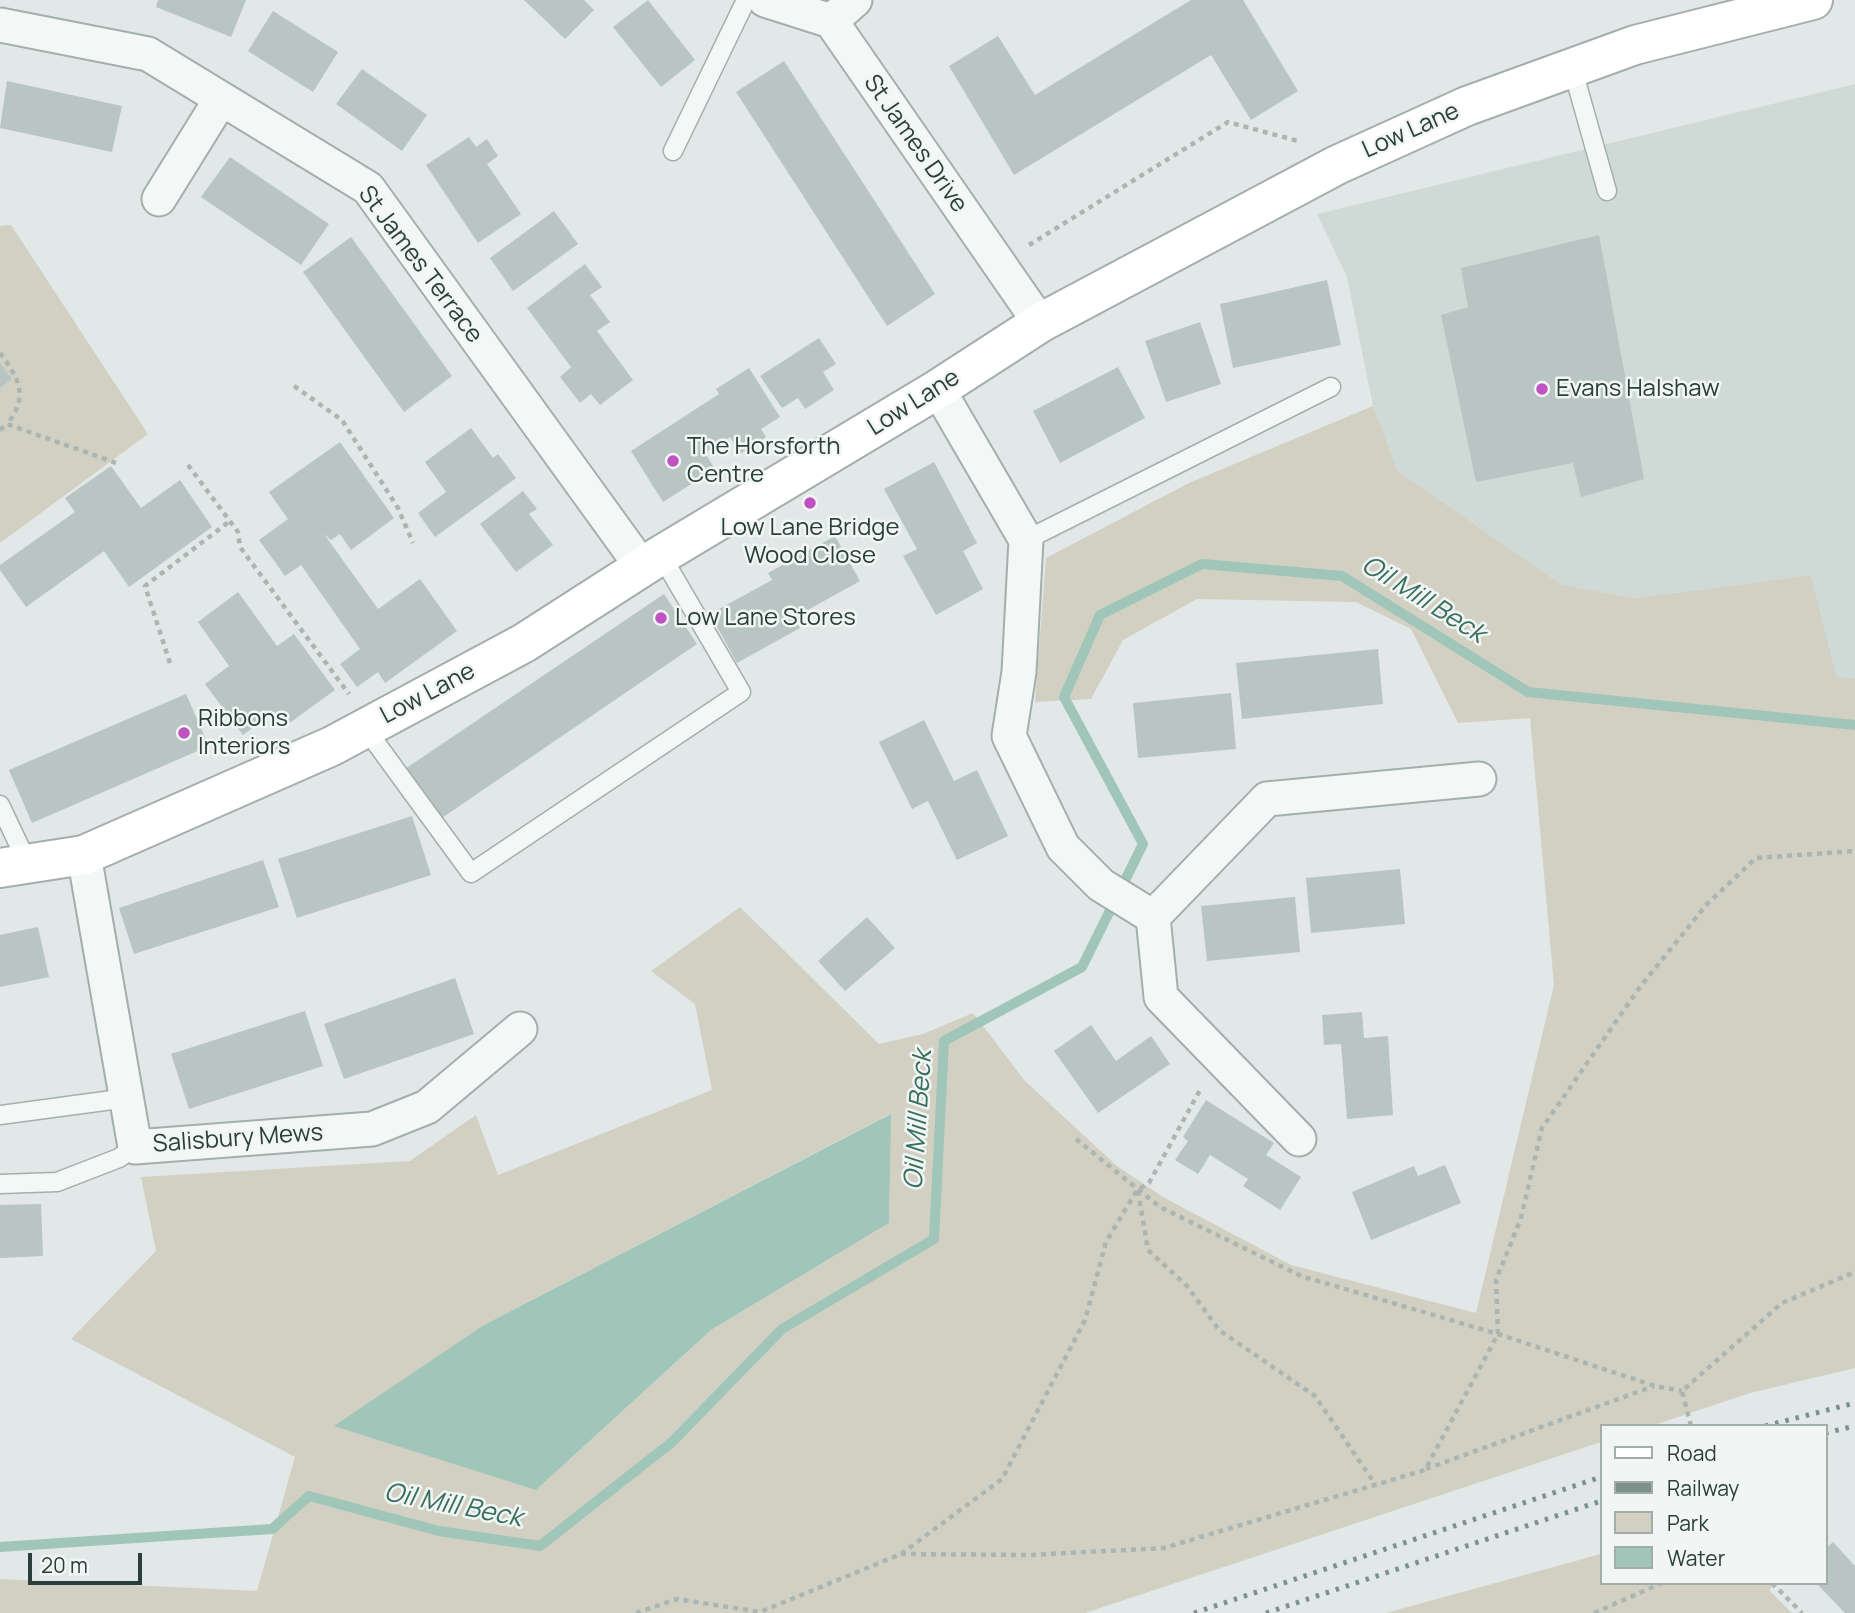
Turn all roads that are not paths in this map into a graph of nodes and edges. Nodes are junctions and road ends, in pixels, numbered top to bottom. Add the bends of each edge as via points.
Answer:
1 (746, 0) edge
2 (765, 0) edge
3 (1813, 0) edge
4 (843, 11) edge
5 (0, 25) edge
6 (1572, 67) junction
7 (221, 99) junction
8 (673, 151) dead end
9 (1607, 191) dead end
10 (159, 199) dead end
11 (1040, 323) junction
12 (1331, 387) dead end
13 (938, 389) junction
14 (1026, 540) junction
15 (651, 561) junction
16 (368, 726) junction
17 (1479, 779) dead end
18 (0, 805) edge
19 (85, 855) junction
20 (14, 866) edge
21 (1153, 917) junction
22 (520, 1029) dead end
23 (127, 1098) junction
24 (0, 1115) edge
25 (1299, 1139) dead end
26 (135, 1147) junction
27 (0, 1184) edge

1 - 8 lane
2 - 4 street, St James Drive
3 - 6 street, Low Lane via 1634,46
4 - 11 street, St James Drive
5 - 7 street, St James Terrace via 148,54
6 - 9 lane
6 - 11 street, Low Lane via 1467,106 1319,174
7 - 10 street
7 - 15 street, St James Terrace via 368,188
11 - 13 street, Low Lane
12 - 14 lane
13 - 14 street
13 - 15 street, Low Lane
14 - 21 street via 1019,673 1009,736 1063,847 1101,885
15 - 16 street, Low Lane via 524,643
15 - 16 lane via 741,692 471,873
16 - 19 street, Low Lane via 223,796
17 - 21 street via 1266,799
18 - 20 lane
19 - 20 street, Low Lane
19 - 23 street, Salisbury Mews
21 - 25 street via 1161,997
22 - 26 street, Salisbury Mews via 427,1107 372,1129
23 - 24 lane
23 - 26 street, Salisbury Mews
26 - 27 lane via 57,1182

